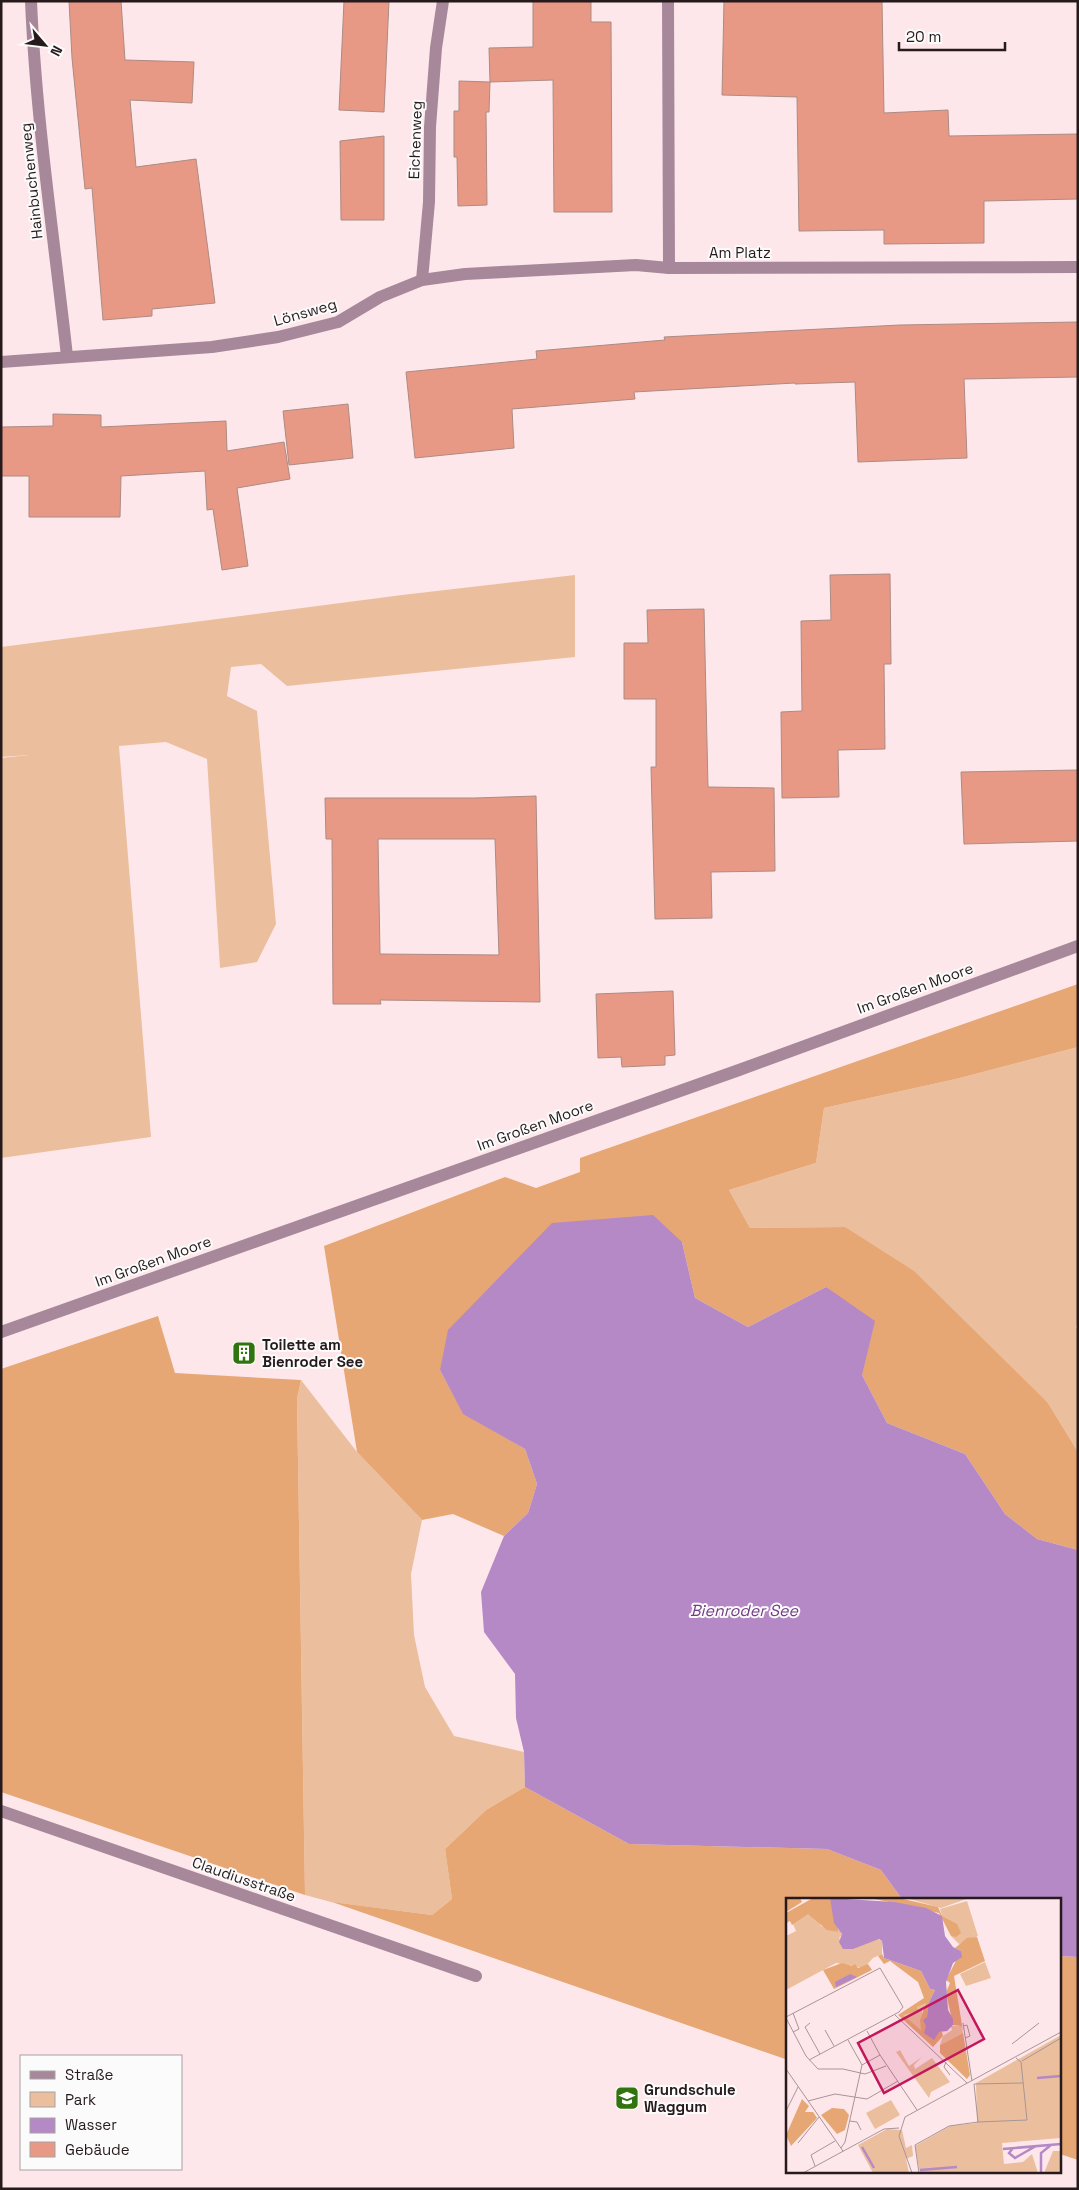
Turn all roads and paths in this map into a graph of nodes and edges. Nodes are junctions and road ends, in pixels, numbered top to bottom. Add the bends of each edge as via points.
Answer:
1 (31, 1) edge
2 (443, 1) edge
3 (668, 1) edge
4 (1078, 267) edge
5 (669, 268) junction
6 (422, 280) junction
7 (67, 356) junction
8 (1, 362) edge
9 (1078, 946) edge
10 (1, 1332) edge
11 (1, 1811) edge
12 (476, 1976) dead end

1 - 7 street, Hainbuchenweg via 32,39
2 - 6 street, Eichenweg via 430,127 429,202
3 - 5 street
4 - 5 street, Am Platz
5 - 6 street, Lönsweg via 636,265 465,274
6 - 7 street, Lönsweg via 380,297 338,322 278,337 212,347
7 - 8 street, Lönsweg
9 - 10 street, Im Großen Moore
11 - 12 street, Claudiusstraße

